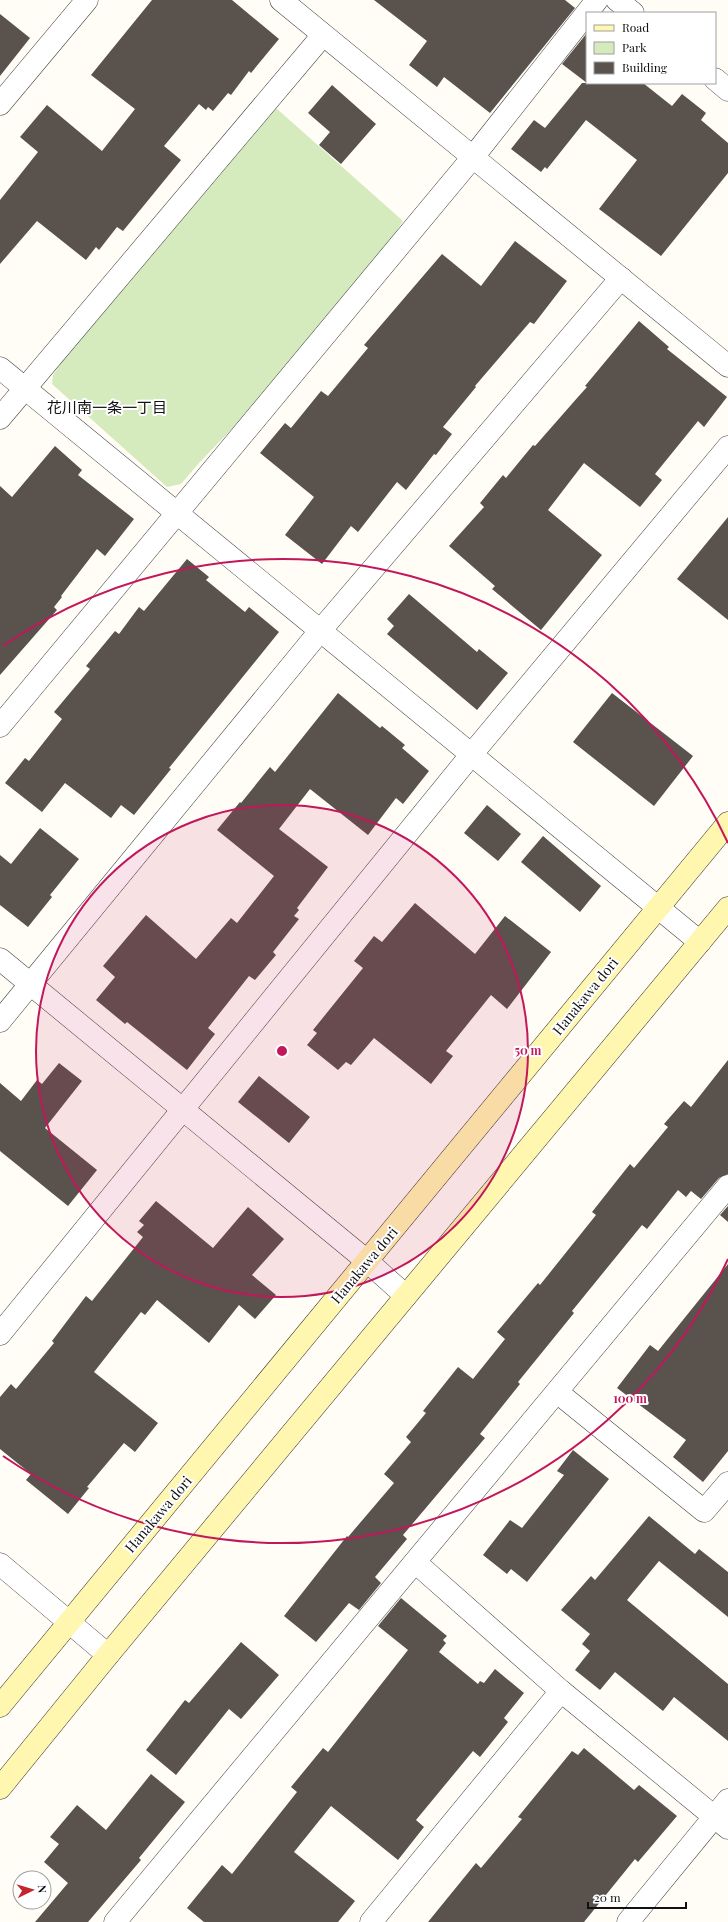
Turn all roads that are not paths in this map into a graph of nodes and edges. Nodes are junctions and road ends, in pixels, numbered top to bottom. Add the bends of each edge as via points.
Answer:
1 (87, 0) edge
2 (281, 0) edge
3 (597, 0) edge
4 (617, 0) edge
5 (588, 12) edge
6 (632, 12) edge
7 (586, 14) edge
8 (324, 35) junction
9 (716, 80) edge
10 (728, 90) edge
11 (0, 104) edge
12 (473, 157) junction
13 (620, 278) junction
14 (728, 366) edge
15 (0, 368) edge
16 (25, 388) junction
17 (0, 418) edge
18 (728, 447) edge
19 (177, 513) junction
20 (320, 631) junction
21 (0, 726) edge
22 (472, 755) junction
23 (728, 823) edge
24 (658, 908) junction
25 (728, 908) edge
26 (700, 942) junction
27 (0, 959) edge
28 (30, 984) junction
29 (0, 1021) edge
30 (183, 1110) junction
31 (728, 1186) edge
32 (367, 1261) junction
33 (406, 1296) junction
34 (0, 1334) edge
35 (557, 1392) junction
36 (728, 1483) edge
37 (415, 1562) junction
38 (0, 1564) edge
39 (70, 1621) junction
40 (108, 1655) junction
41 (560, 1691) junction
42 (0, 1706) edge
43 (0, 1788) edge
44 (724, 1815) edge
45 (115, 1922) edge
46 (371, 1922) edge
47 (628, 1922) edge

1 - 11 street
2 - 8 street
3 - 5 street
4 - 6 street
7 - 12 street
8 - 12 street
8 - 16 street
9 - 10 street
12 - 13 street
12 - 19 street
13 - 14 street
13 - 20 street
15 - 16 street
16 - 17 street
16 - 19 street
18 - 22 street
19 - 20 street
19 - 21 street
20 - 22 street
20 - 28 street
22 - 24 street
22 - 30 street
23 - 24 street, Hanakawa dori
24 - 26 street
24 - 32 street, Hanakawa dori
25 - 26 street
26 - 33 street
27 - 28 street
28 - 29 street
28 - 30 street
30 - 32 street
30 - 34 street
31 - 35 street
32 - 33 street
32 - 39 street, Hanakawa dori
33 - 40 street
35 - 36 street via 704,1511
35 - 37 street
37 - 41 street
37 - 45 street
38 - 39 street
39 - 40 street
39 - 42 street, Hanakawa dori
40 - 43 street
41 - 44 street
41 - 46 street
44 - 47 street

